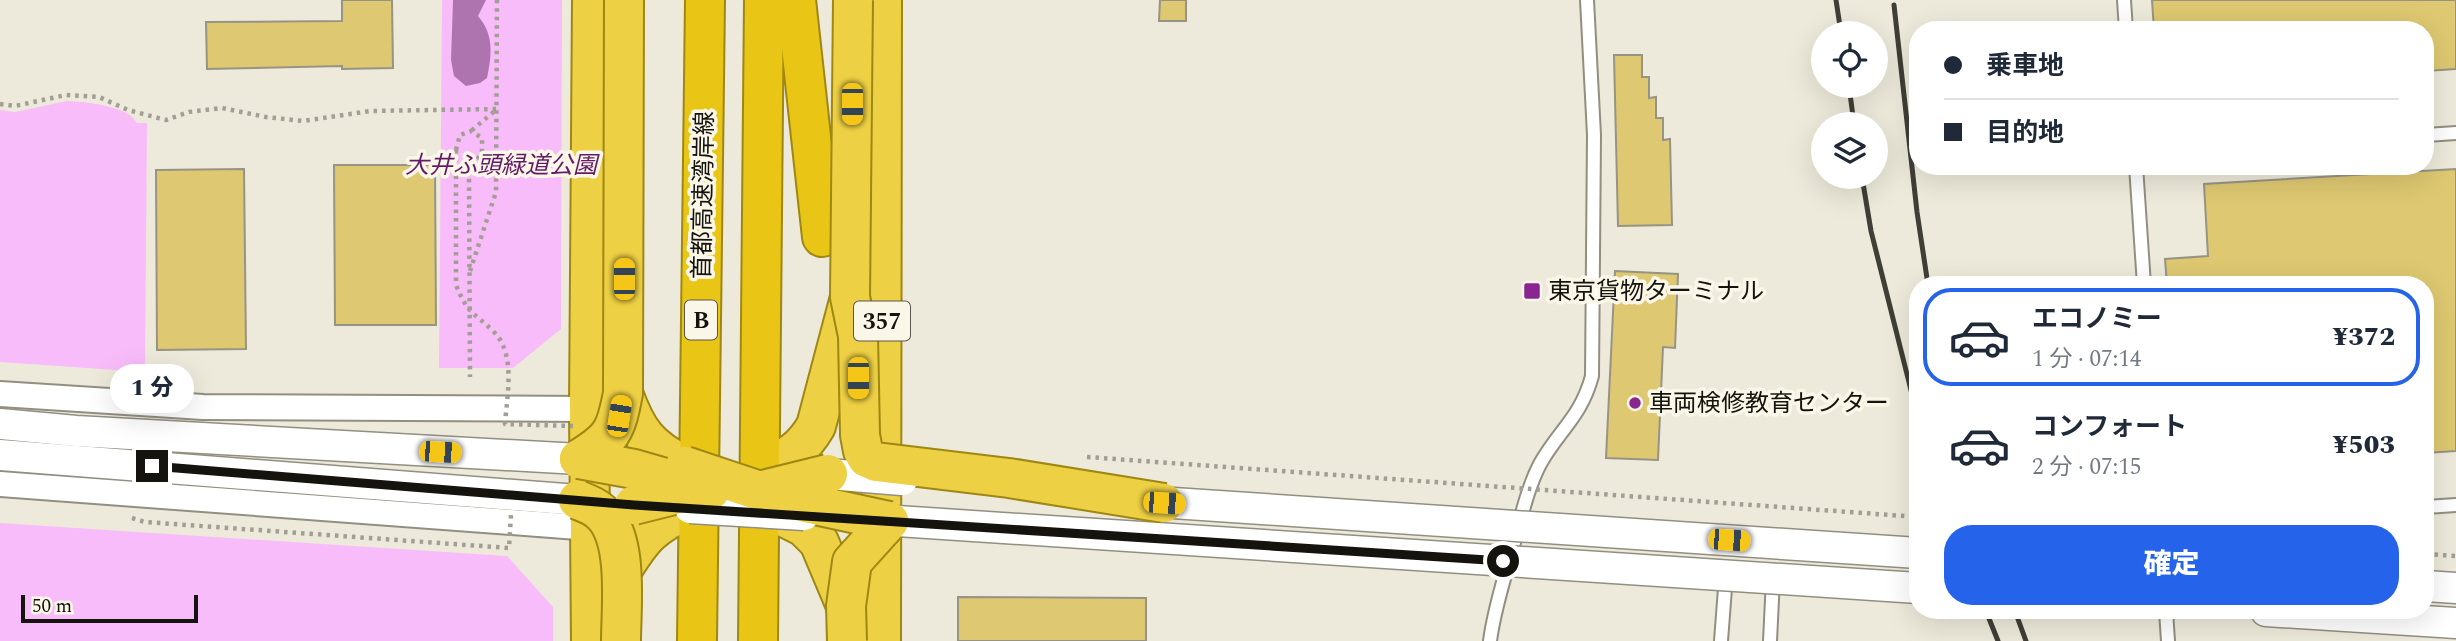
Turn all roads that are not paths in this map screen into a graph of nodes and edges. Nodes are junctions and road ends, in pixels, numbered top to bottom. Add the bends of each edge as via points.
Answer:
1 (592, 0) edge
2 (624, 0) edge
3 (705, 0) edge
4 (764, 0) edge
5 (796, 0) edge
6 (853, 0) edge
7 (882, 0) edge
8 (1587, 0) edge
9 (2124, 0) edge
10 (2125, 21) edge
11 (2456, 133) edge
12 (2434, 134) edge
13 (2137, 175) edge
14 (822, 237) dead end
15 (2143, 276) edge
16 (850, 297) junction
17 (623, 393) junction
18 (0, 394) edge
19 (0, 424) edge
20 (583, 432) junction
21 (75, 445) junction
22 (0, 455) edge
23 (828, 474) joint
24 (0, 484) edge
25 (730, 490) junction
26 (1164, 503) junction
27 (634, 505) joint
28 (2456, 505) edge
29 (2434, 506) edge
30 (585, 514) junction
31 (889, 521) junction
32 (1909, 552) edge
33 (621, 572) junction
34 (1726, 575) junction
35 (1773, 578) junction
36 (1909, 587) edge
37 (2434, 587) edge
38 (2456, 588) edge
39 (2167, 619) edge
40 (2393, 619) edge
41 (846, 623) edge
42 (2456, 623) edge
43 (591, 641) edge
44 (621, 641) edge
45 (697, 641) edge
46 (758, 641) edge
47 (881, 641) edge
48 (1490, 641) edge
49 (1721, 641) edge
50 (1770, 641) edge
51 (2168, 641) edge

1 - 20 highway
2 - 17 highway, bridge
3 - 45 highway, 首都高速湾岸線 / B
4 - 46 highway
5 - 14 highway
6 - 16 highway, bridge
7 - 47 highway, 357
8 - 48 lane via 1594,148 1592,376 1578,412 1530,486
9 - 10 lane
11 - 12 lane
13 - 15 lane
16 - 25 highway via 816,426 807,442
16 - 26 highway, bridge via 858,336 860,435 867,457 876,462
17 - 20 highway, bridge via 611,435 598,448
17 - 25 highway via 646,441
18 - 20 street
19 - 21 street
20 - 21 street
20 - 25 highway, bridge via 634,469
20 - 30 highway
21 - 22 street
21 - 30 street
23 - 25 highway, bridge
23 - 26 street, bridge
24 - 30 street
25 - 27 highway, bridge
25 - 31 highway, bridge
25 - 33 highway via 662,522 640,541
25 - 41 highway, bridge via 804,527 819,541
26 - 32 street, bridge
27 - 30 street, bridge
28 - 29 lane
30 - 33 highway, bridge via 600,511 608,521
30 - 43 highway
31 - 34 street, bridge
31 - 41 highway, bridge via 852,562
33 - 44 highway, bridge
34 - 35 street, bridge
34 - 49 lane
35 - 36 street, bridge
35 - 50 lane
37 - 38 street
39 - 51 lane
40 - 42 street

